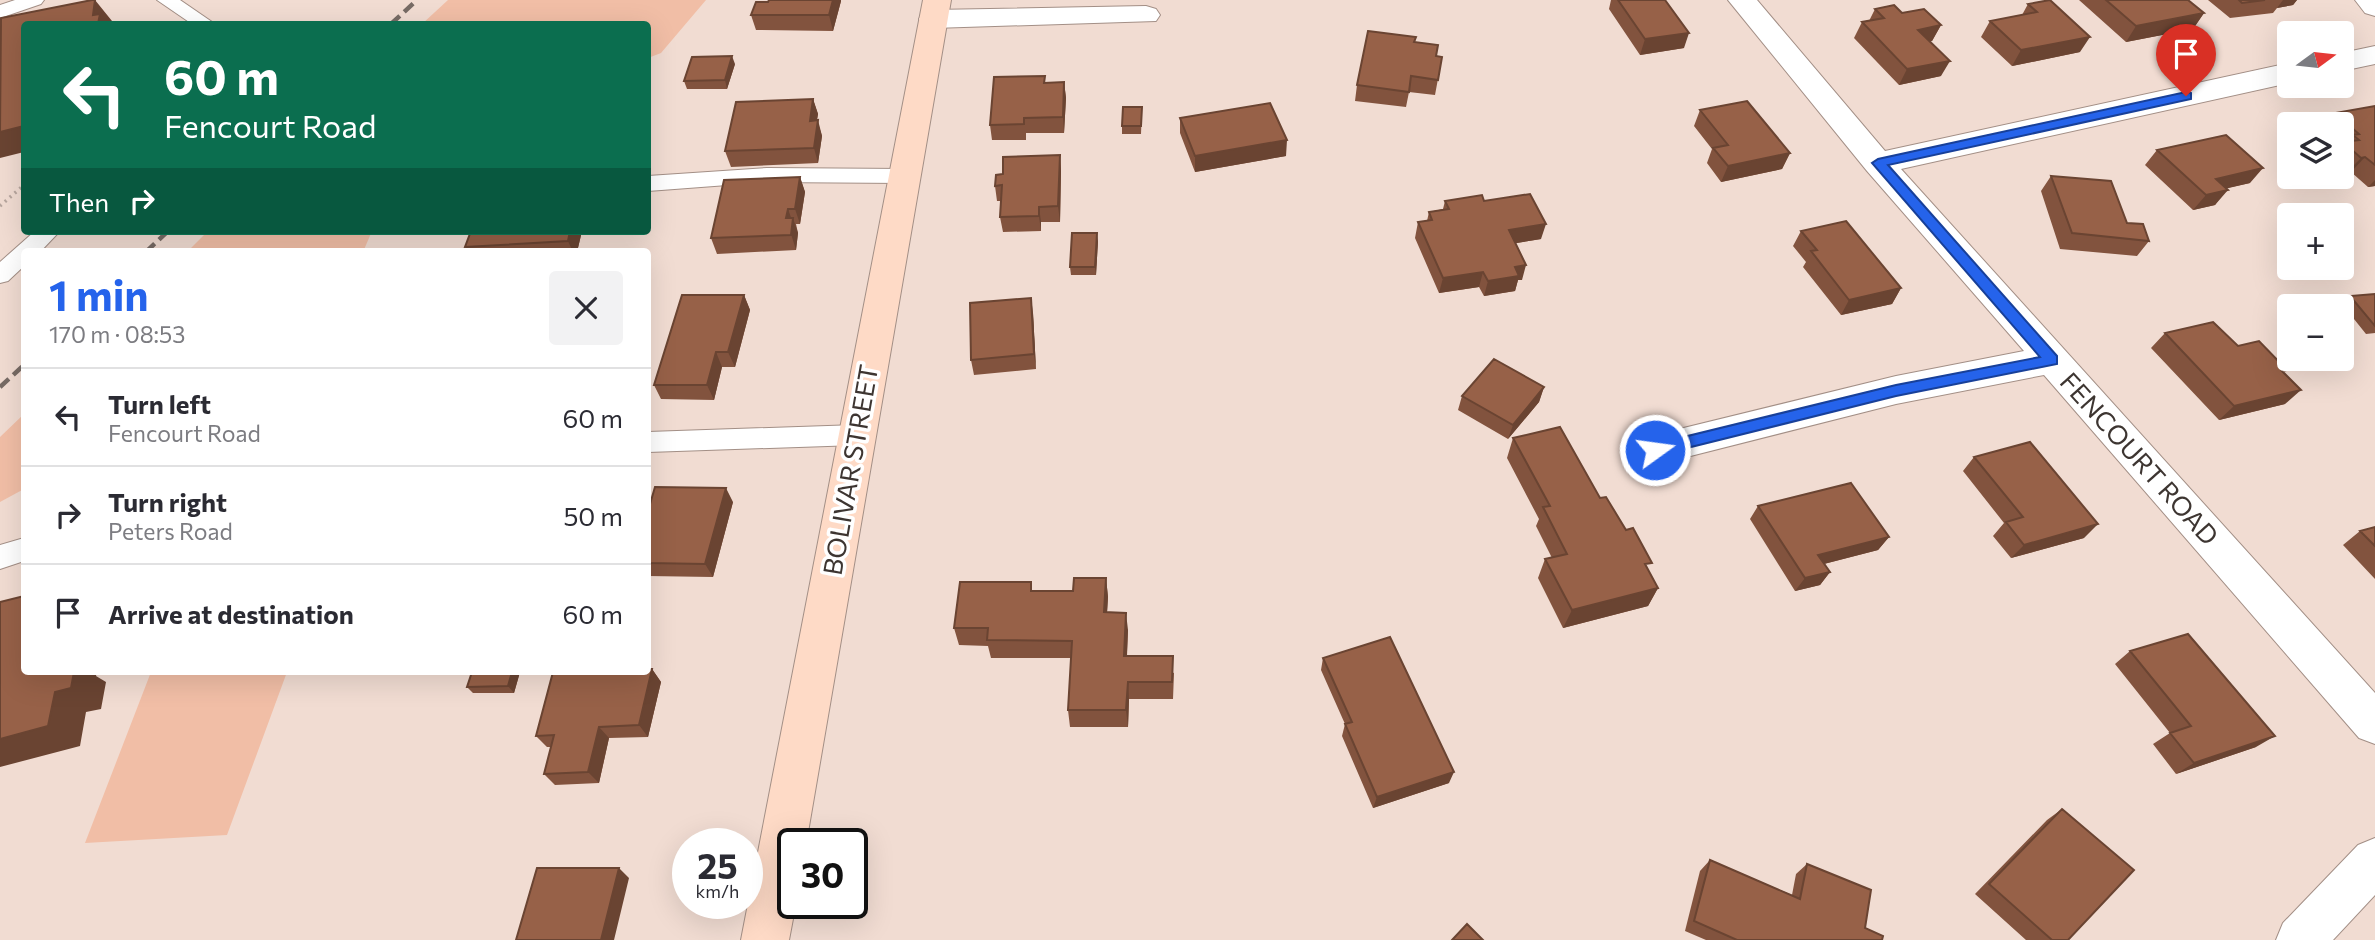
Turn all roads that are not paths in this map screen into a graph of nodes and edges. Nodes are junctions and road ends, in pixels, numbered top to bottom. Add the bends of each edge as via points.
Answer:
1 (34, 0) edge
2 (167, 0) edge
3 (1742, 0) edge
4 (2368, 0) edge
5 (2375, 7) edge
6 (935, 9) edge
7 (0, 12) edge
8 (1146, 15) dead end
9 (200, 21) edge
10 (2375, 55) edge
11 (2354, 59) edge
12 (2277, 76) edge
13 (1878, 163) junction
14 (904, 176) junction
15 (651, 184) edge
16 (45, 235) edge
17 (30, 248) edge
18 (21, 257) edge
19 (0, 275) edge
20 (2051, 360) junction
21 (857, 435) junction
22 (651, 442) edge
23 (1655, 450) dead end
24 (21, 551) edge
25 (0, 557) edge
26 (2375, 724) edge
27 (2375, 862) edge
28 (765, 940) edge
29 (2300, 940) edge

1 - 7 lane
2 - 9 lane
3 - 13 street, FENCOURT ROAD
4 - 5 street
6 - 8 street
6 - 14 street, BOLIVAR STREET
10 - 11 street
12 - 13 street
13 - 20 street, FENCOURT ROAD
14 - 15 lane via 767,175
14 - 21 street, BOLIVAR STREET
16 - 17 lane
18 - 19 lane
20 - 23 street via 1896,390
20 - 26 street, FENCOURT ROAD
21 - 22 lane
21 - 28 street, BOLIVAR STREET
24 - 25 lane
27 - 29 street

